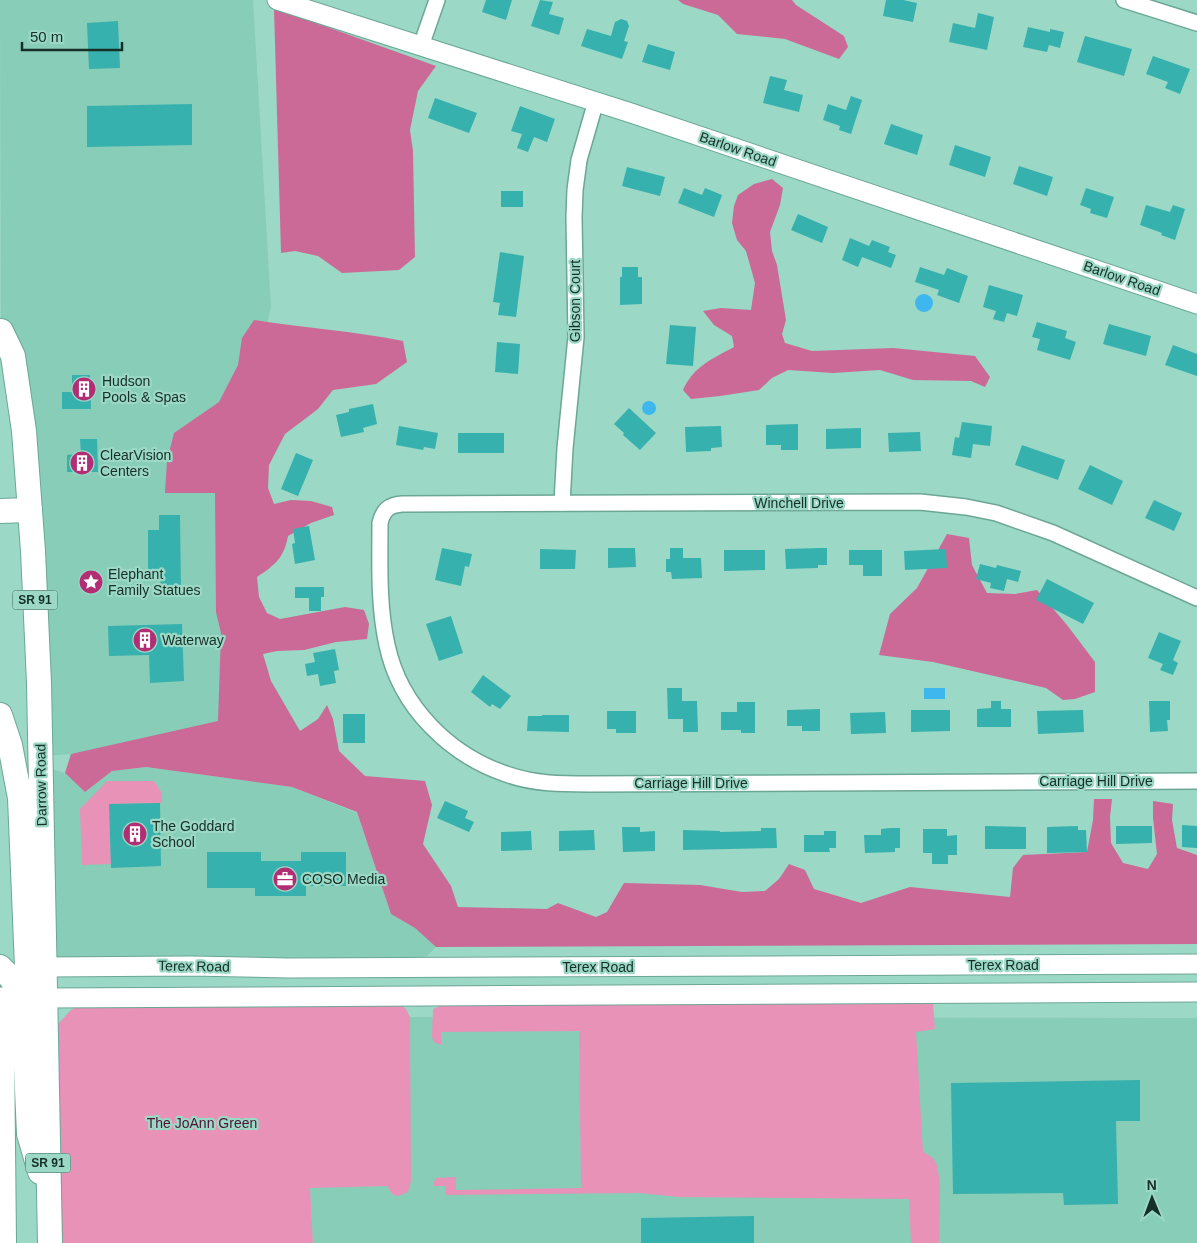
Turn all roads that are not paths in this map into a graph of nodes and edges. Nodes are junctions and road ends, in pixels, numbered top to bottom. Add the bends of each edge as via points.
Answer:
1 (277, 0) edge
2 (437, 0) edge
3 (1124, 0) edge
4 (1197, 23) edge
5 (422, 46) junction
6 (596, 101) junction
7 (1197, 304) edge
8 (0, 329) edge
9 (562, 503) junction
10 (30, 510) junction
11 (385, 510) joint
12 (0, 511) edge
13 (1197, 598) edge
14 (0, 715) edge
15 (10, 745) junction
16 (40, 745) junction
17 (1197, 781) edge
18 (1194, 964) edge
19 (941, 966) junction
20 (0, 967) edge
21 (36, 967) junction
22 (415, 968) junction
23 (1194, 992) edge
24 (942, 993) junction
25 (415, 996) junction
26 (10, 998) edge
27 (45, 998) junction
28 (0, 1010) edge
29 (49, 1203) junction
30 (4, 1243) edge
31 (50, 1243) edge

1 - 5 street, Barlow Road
2 - 5 street
3 - 4 street
5 - 6 street, Barlow Road
6 - 7 street, Barlow Road
6 - 9 street, Gibson Court via 576,182 576,337
8 - 10 main road, Darrow Road / SR 91 via 13,356 24,431
9 - 11 street, Winchell Drive via 395,504
9 - 13 street, Winchell Drive via 920,502 966,507 996,513 1053,533
10 - 12 main road
10 - 16 main road, Darrow Road / SR 91
11 - 17 street, Carriage Hill Drive via 380,523 382,610 386,644 400,682 415,708 450,745 485,766 511,776 553,783 589,784
14 - 15 main road
15 - 16 main road
15 - 21 main road via 20,798
16 - 21 main road, Darrow Road / SR 91
18 - 19 street, Terex Road
18 - 23 street
19 - 22 street, Terex Road
19 - 24 street
20 - 21 main road, Terex Road
20 - 26 main road via 12,979
21 - 22 street, Terex Road
21 - 27 main road, Darrow Road / SR 91
22 - 25 street
23 - 24 street, Terex Road
24 - 25 street, Terex Road
25 - 27 street, Terex Road
26 - 27 main road, Terex Road
26 - 29 main road via 24,1022 29,1134
27 - 29 main road, Darrow Road / SR 91
28 - 30 main road
29 - 31 main road, Darrow Road / SR 91

